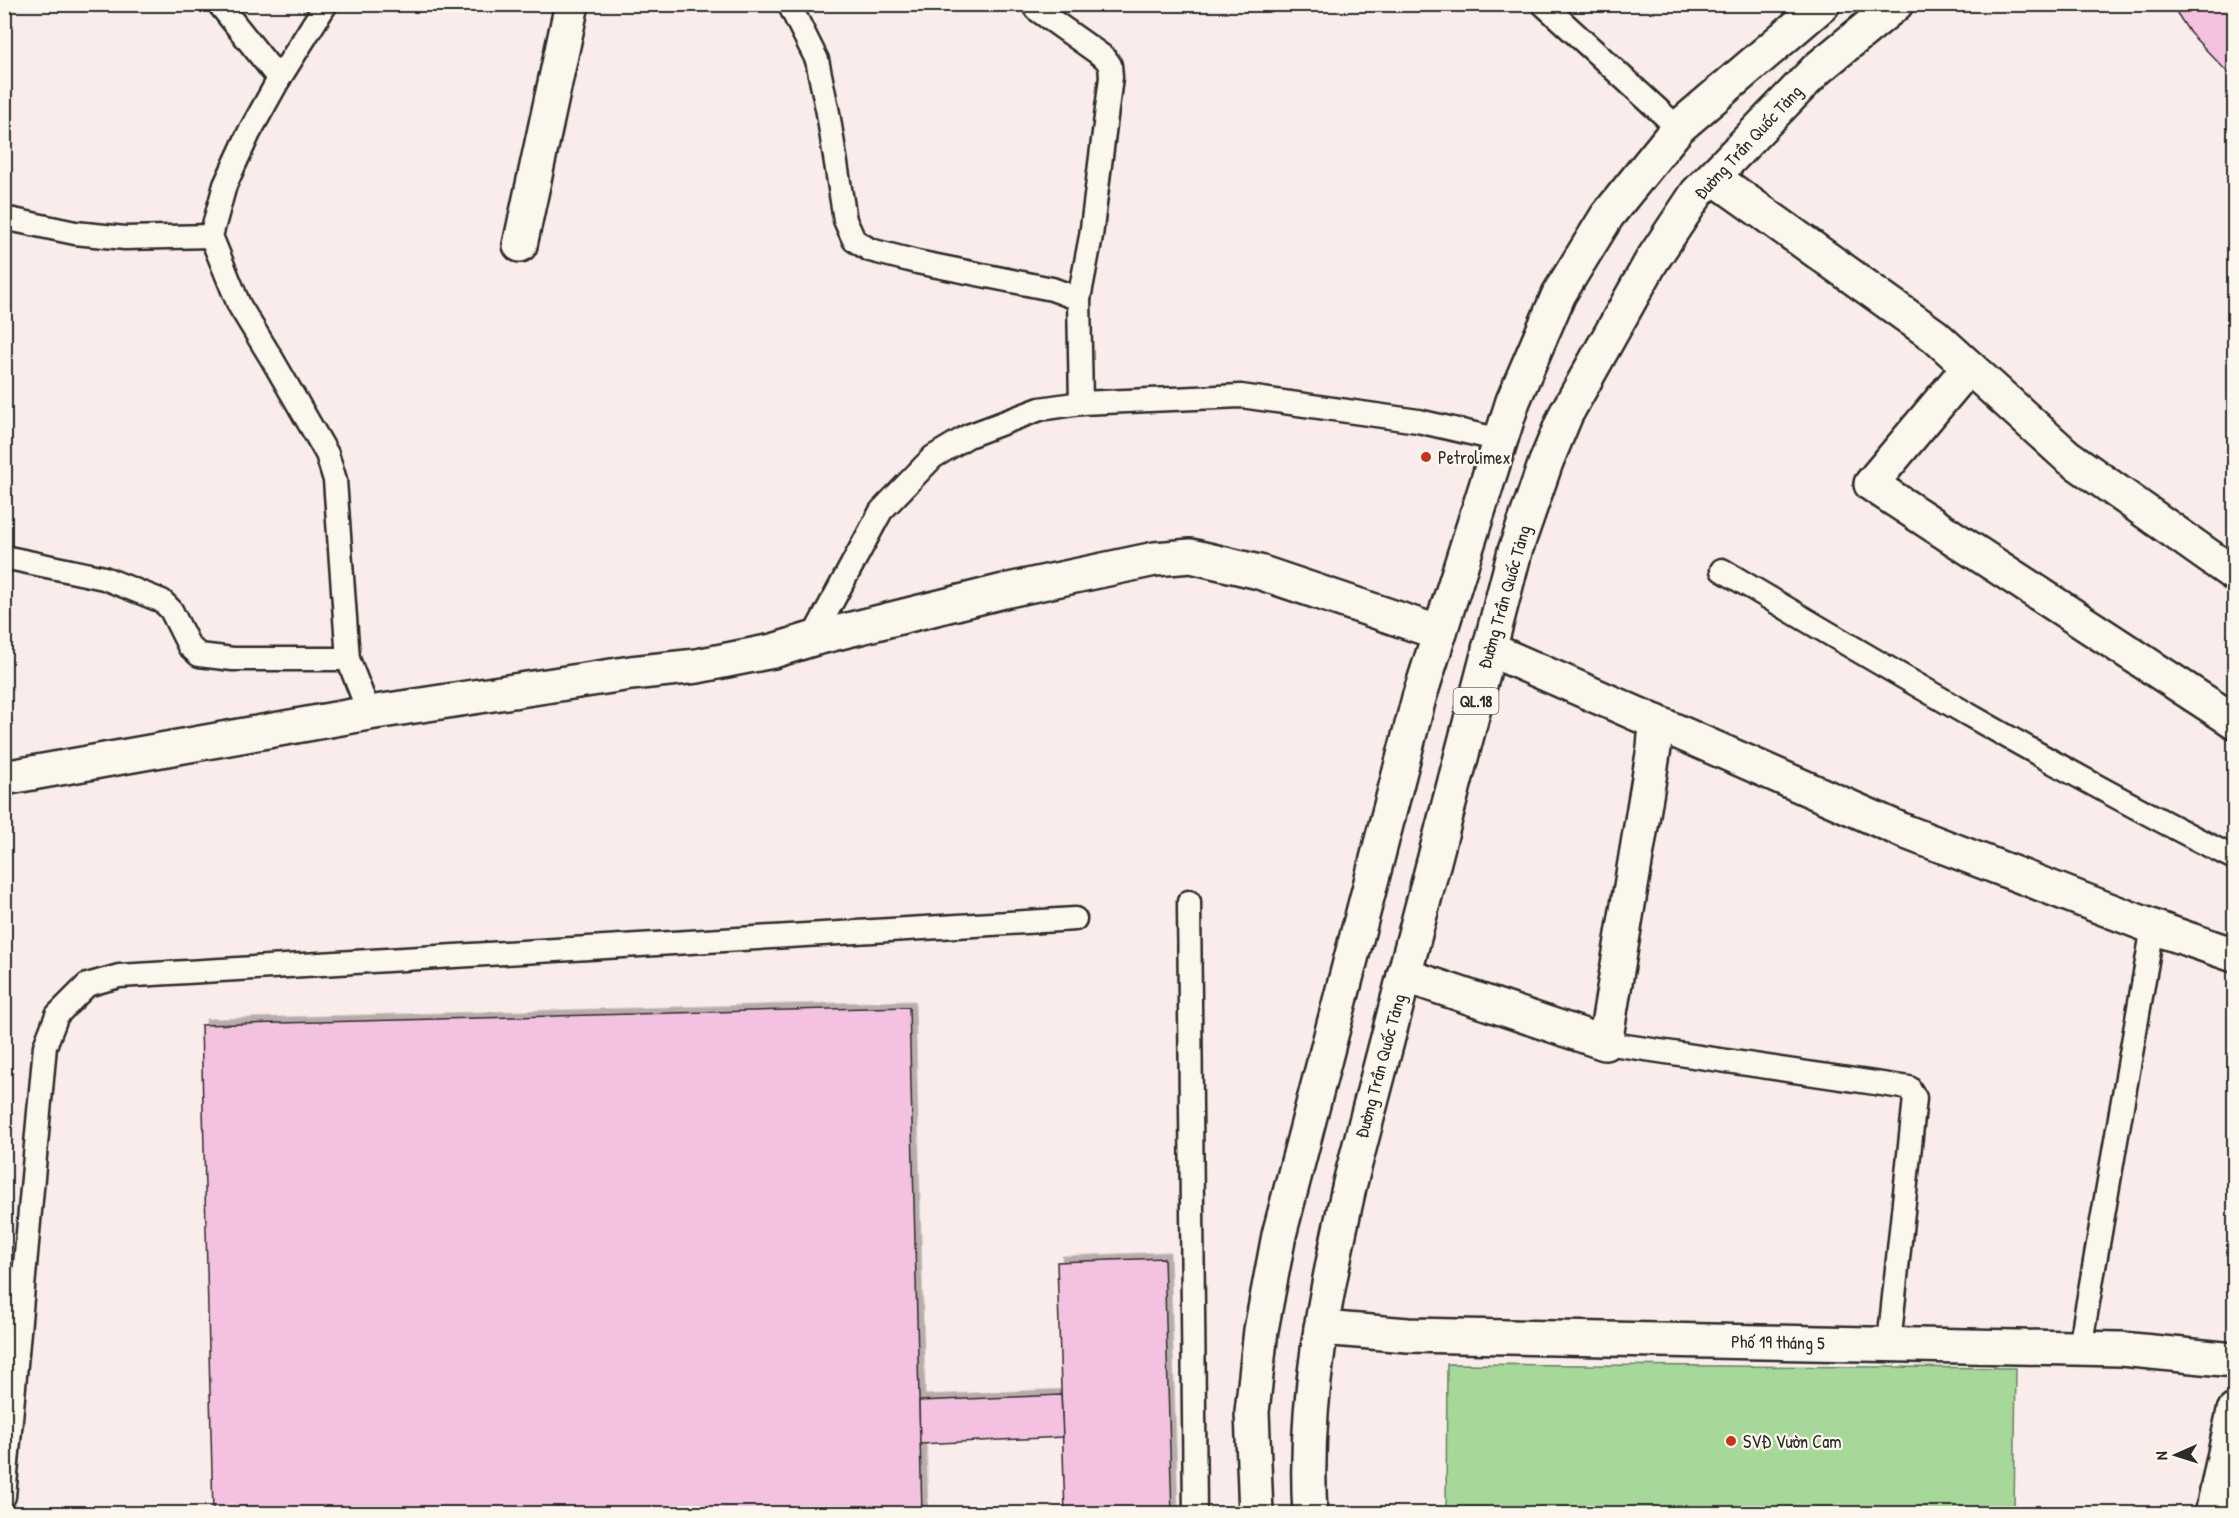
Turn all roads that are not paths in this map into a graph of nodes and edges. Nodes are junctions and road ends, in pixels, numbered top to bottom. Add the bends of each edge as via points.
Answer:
1 (219, 4) edge
2 (326, 4) edge
3 (572, 4) edge
4 (789, 4) edge
5 (1033, 4) edge
6 (1543, 4) edge
7 (1823, 4) edge
8 (1896, 4) edge
9 (279, 79) junction
10 (1678, 128) junction
11 (1713, 177) junction
12 (4, 218) edge
13 (211, 236) junction
14 (520, 245) dead end
15 (1079, 299) junction
16 (1969, 367) junction
17 (1081, 404) junction
18 (1501, 440) junction
19 (4, 557) edge
20 (1722, 570) dead end
21 (2235, 574) edge
22 (1440, 633) junction
23 (812, 639) junction
24 (1489, 649) junction
25 (348, 659) junction
26 (369, 713) junction
27 (2235, 721) edge
28 (1656, 722) junction
29 (4, 778) edge
30 (2235, 858) edge
31 (1189, 902) dead end
32 (1075, 919) dead end
33 (2153, 927) junction
34 (2235, 955) edge
35 (1404, 975) junction
36 (1605, 1043) junction
37 (1322, 1328) junction
38 (1889, 1344) junction
39 (2080, 1348) junction
40 (2235, 1360) edge
41 (2235, 1411) edge
42 (4, 1496) edge
43 (1195, 1514) edge
44 (1256, 1514) edge
45 (1310, 1514) edge
46 (2212, 1514) edge

1 - 9 lane
2 - 9 lane
3 - 14 main road
4 - 15 lane via 817,60 845,220 854,240 870,250 905,260 1052,289
5 - 15 lane via 1110,65 1091,236
6 - 10 lane
7 - 10 main road
8 - 11 main road, Đường Trần Quốc Tảng / QL.18 via 1817,69
9 - 13 lane via 225,186
10 - 18 main road via 1607,216 1559,294 1513,401
11 - 16 main road via 1935,336
11 - 24 main road, Đường Trần Quốc Tảng / QL.18 via 1697,193 1651,262 1566,414 1515,551
12 - 13 lane via 75,233 125,238
13 - 25 lane via 239,305 327,454 335,480
15 - 17 lane
16 - 21 main road via 2067,456
16 - 27 main road via 1871,484
17 - 18 lane via 1241,396 1418,422
17 - 23 lane via 1041,409 968,436 933,457 881,511
18 - 22 main road
19 - 25 lane via 104,578 162,601 171,610 189,646 199,655
20 - 30 lane via 2111,795
22 - 23 main road via 1259,572 1191,556 1155,559 1004,591
22 - 44 main road via 1419,698 1279,1235 1261,1330 1252,1412
23 - 26 main road via 697,666
24 - 28 main road
24 - 35 main road, Đường Trần Quốc Tảng / QL.18
25 - 26 lane
26 - 29 main road
28 - 33 main road via 1906,832
28 - 36 main road
31 - 43 lane
32 - 42 lane via 119,976 87,985 57,1015 45,1046
33 - 34 main road
33 - 39 lane
35 - 36 main road
35 - 37 main road, Đường Trần Quốc Tảng / QL.18 via 1350,1183
36 - 38 lane via 1909,1088 1915,1098
37 - 38 main road, Phố 19 tháng 5 via 1408,1335
37 - 45 main road, Đường Trần Quốc Tảng / QL.18 via 1311,1402
38 - 39 main road, Phố 19 tháng 5
39 - 40 main road, Phố 19 tháng 5
41 - 46 main road

